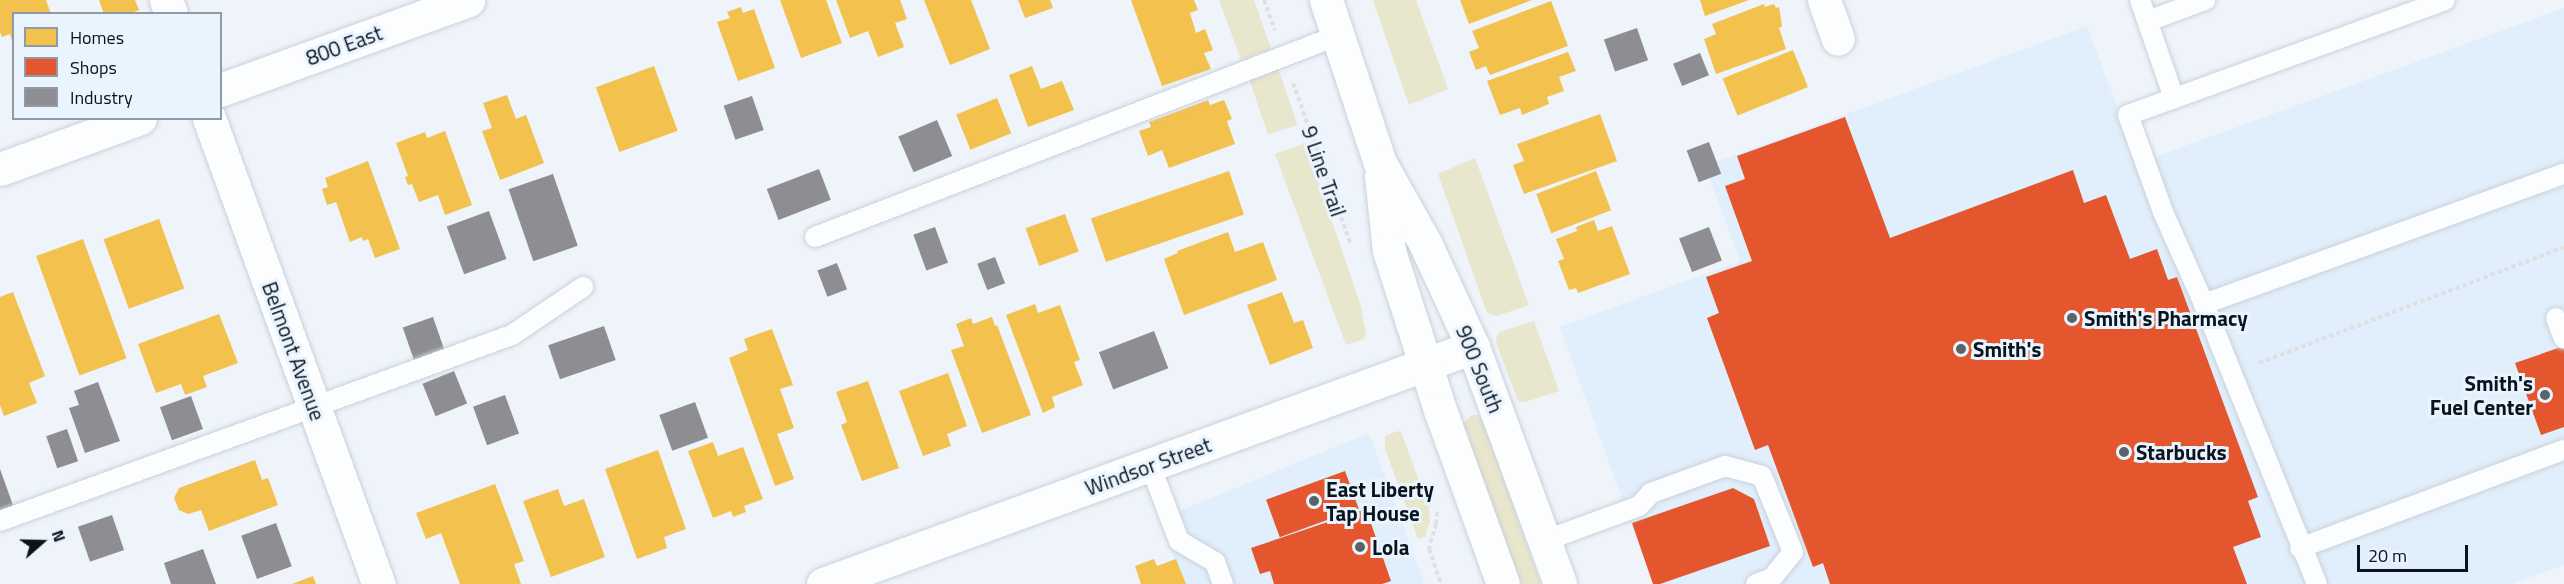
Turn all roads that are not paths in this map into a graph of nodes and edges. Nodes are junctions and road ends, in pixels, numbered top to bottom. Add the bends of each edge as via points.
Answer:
1 (468, 0) edge
2 (1326, 0) edge
3 (1824, 0) edge
4 (2140, 0) edge
5 (2445, 0) edge
6 (2199, 1) edge
7 (2148, 21) junction
8 (1339, 35) junction
9 (1838, 39) dead end
10 (222, 89) edge
11 (2174, 98) junction
12 (135, 120) edge
13 (210, 120) edge
14 (1380, 163) junction
15 (0, 170) edge
16 (2564, 174) edge
17 (815, 237) dead end
18 (583, 287) dead end
19 (2204, 304) junction
20 (2556, 318) dead end
21 (2564, 339) edge
22 (1473, 347) junction
23 (1425, 364) junction
24 (315, 407) junction
25 (2564, 450) edge
26 (1150, 465) junction
27 (0, 521) edge
28 (1544, 541) junction
29 (2300, 548) junction
30 (379, 584) edge
31 (823, 584) edge
32 (1223, 584) edge
33 (1503, 584) edge
34 (1560, 584) edge
35 (1756, 584) edge
36 (2316, 584) edge

1 - 10 street, 800 East
2 - 8 street, 900 South
3 - 9 street
4 - 7 lane
5 - 11 lane
6 - 7 lane
7 - 11 lane
8 - 14 street, 900 South
8 - 17 lane
11 - 19 lane via 2128,115 2163,212
12 - 15 street
13 - 24 street, Belmont Avenue
14 - 22 street, 900 South via 1425,243
14 - 23 street, 900 South via 1389,251
16 - 19 lane
18 - 24 lane via 512,335
19 - 29 lane
20 - 21 lane
22 - 23 street, Windsor Street
22 - 28 street, 900 South
23 - 26 street, Windsor Street
23 - 33 street, 900 South
24 - 27 lane
24 - 30 street, Belmont Avenue
25 - 29 lane
26 - 31 street, Windsor Street
26 - 32 lane via 1179,541 1215,562
28 - 34 street, 900 South
28 - 35 lane via 1639,506 1651,492 1725,466 1762,476 1793,552 1772,578
29 - 36 lane

